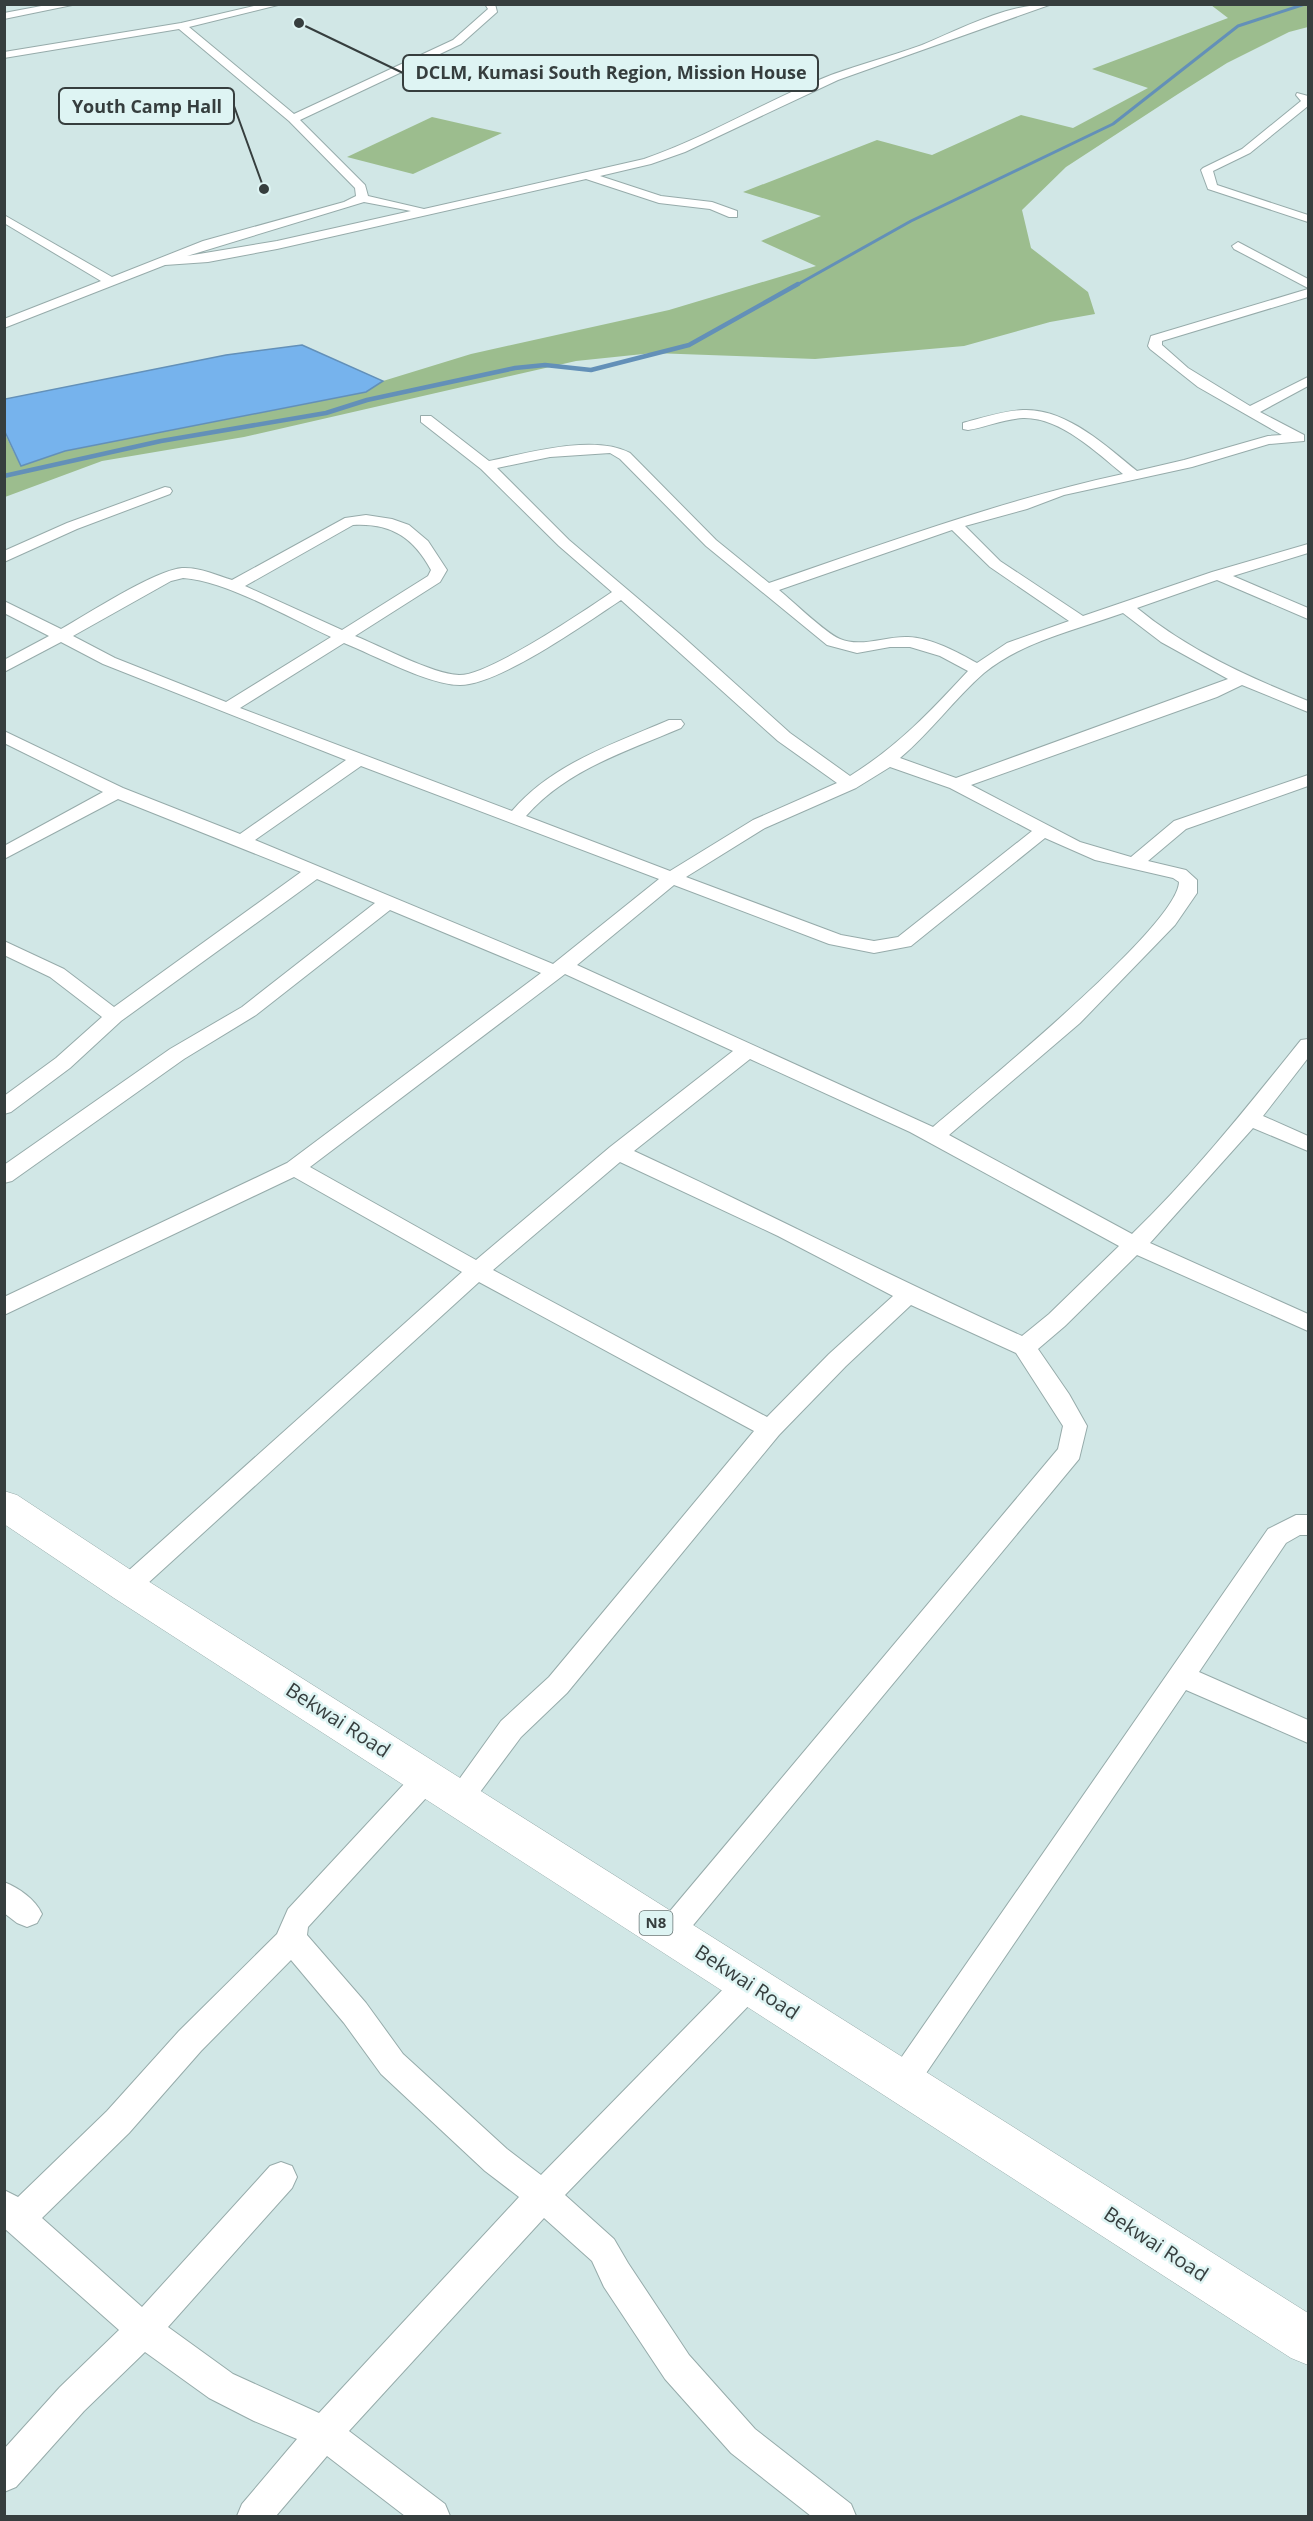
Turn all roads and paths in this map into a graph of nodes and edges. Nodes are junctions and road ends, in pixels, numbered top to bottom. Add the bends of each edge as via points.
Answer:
1 (72, 4) edge
2 (277, 4) edge
3 (490, 4) edge
4 (1047, 4) edge
5 (251, 7) edge
6 (4, 16) edge
7 (181, 26) junction
8 (4, 55) edge
9 (1301, 95) dead end
10 (293, 119) junction
11 (584, 174) junction
12 (362, 198) junction
13 (426, 211) junction
14 (733, 214) dead end
15 (4, 218) edge
16 (1308, 219) edge
17 (1238, 246) dead end
18 (167, 262) junction
19 (113, 283) junction
20 (1308, 284) edge
21 (1308, 293) edge
22 (4, 324) edge
23 (1308, 381) edge
24 (1251, 411) junction
25 (426, 419) dead end
26 (968, 426) dead end
27 (1276, 426) junction
28 (1268, 440) junction
29 (1304, 440) edge
30 (486, 466) junction
31 (1135, 476) junction
32 (165, 491) dead end
33 (955, 524) junction
34 (1304, 553) edge
35 (4, 556) edge
36 (1218, 575) junction
37 (233, 586) junction
38 (766, 589) junction
39 (622, 593) junction
40 (4, 606) edge
41 (1125, 608) junction
42 (1308, 614) edge
43 (1081, 622) junction
44 (62, 635) junction
45 (342, 636) junction
46 (4, 667) edge
47 (978, 670) junction
48 (1239, 680) junction
49 (1308, 707) edge
50 (227, 709) junction
51 (675, 724) dead end
52 (4, 736) edge
53 (360, 758) junction
54 (888, 760) junction
55 (1308, 780) edge
56 (850, 784) junction
57 (956, 784) junction
58 (117, 792) junction
59 (516, 817) junction
60 (1044, 830) junction
61 (242, 841) junction
62 (4, 854) edge
63 (1135, 863) junction
64 (314, 872) junction
65 (673, 877) junction
66 (387, 903) junction
67 (4, 947) edge
68 (559, 969) junction
69 (114, 1017) junction
70 (1308, 1045) edge
71 (747, 1051) junction
72 (4, 1107) edge
73 (1250, 1118) junction
74 (934, 1137) junction
75 (1308, 1144) edge
76 (618, 1152) junction
77 (295, 1168) junction
78 (4, 1176) edge
79 (1136, 1245) junction
80 (477, 1270) junction
81 (909, 1295) junction
82 (4, 1307) edge
83 (1308, 1323) edge
84 (1024, 1347) junction
85 (770, 1429) junction
86 (8, 1511) edge
87 (1308, 1525) edge
88 (128, 1587) junction
89 (1181, 1676) junction
90 (1308, 1732) edge
91 (443, 1789) junction
92 (4, 1895) edge
93 (27, 1914) dead end
94 (670, 1932) junction
95 (292, 1939) junction
96 (748, 1985) junction
97 (903, 2081) junction
98 (281, 2177) dead end
99 (542, 2195) junction
100 (12, 2211) edge
101 (142, 2330) junction
102 (1308, 2341) edge
103 (323, 2432) junction
104 (4, 2475) edge
105 (428, 2515) edge
106 (254, 2517) edge
107 (839, 2517) edge

1 - 6 street
2 - 5 street
3 - 10 street via 493,10 464,38
4 - 11 street via 834,78 681,150 647,162
5 - 7 street
7 - 8 street
7 - 10 street
9 - 16 street via 1308,101 1287,120 1246,151 1207,170 1212,187
10 - 12 street via 361,187
11 - 13 street
11 - 14 street via 659,199 712,206
12 - 13 street
12 - 18 street via 207,244
13 - 18 street via 278,245
15 - 19 street
17 - 20 street
18 - 19 street
19 - 22 street
21 - 24 street via 1156,339 1155,346 1182,369
23 - 24 street
24 - 27 street
25 - 30 street
26 - 31 street via 1022,414 1039,415 1070,430
27 - 28 street
27 - 29 street
28 - 29 street
28 - 31 street
30 - 38 street via 549,453 612,449 626,456 711,543
30 - 39 street via 564,543
31 - 33 street via 1059,492
32 - 35 street
33 - 38 street
33 - 43 street via 995,564
34 - 36 street
36 - 41 street
36 - 42 street
37 - 44 street via 182,573
37 - 45 street
37 - 45 street via 350,521 383,520 403,526 420,541 439,570 434,579
38 - 47 street via 834,642 857,648 890,642 918,644
39 - 45 street via 479,678 441,677
39 - 56 street via 784,736
40 - 44 street
41 - 43 street
41 - 48 street via 1170,641
43 - 47 street via 1013,646
44 - 46 street
44 - 50 street via 110,661
45 - 50 street
47 - 54 street via 920,733
48 - 49 street
48 - 57 street
50 - 53 street
51 - 59 street via 551,784 527,802
52 - 58 street
53 - 59 street
53 - 61 street
54 - 56 street
54 - 57 street
55 - 63 street via 1180,825
56 - 65 street via 759,824
57 - 60 street
58 - 61 street
58 - 62 street
59 - 65 street
60 - 63 street via 1074,846
60 - 65 street via 904,942 874,947 836,940
61 - 64 street
63 - 74 street via 1188,880 1188,892 1168,921 1073,1019
64 - 66 street
64 - 69 street
65 - 68 street
66 - 68 street
66 - 78 street via 249,1011 177,1054
67 - 69 street via 57,973
68 - 71 street
68 - 77 street
69 - 72 street via 63,1063
70 - 73 street
71 - 74 street
71 - 76 street
73 - 75 street
73 - 79 street
74 - 79 street
76 - 80 street
76 - 81 street via 786,1231
77 - 80 street
77 - 82 street
79 - 83 street
79 - 84 street
80 - 85 street
80 - 88 street
81 - 84 street
81 - 85 street via 806,1389
84 - 94 street via 1075,1426 1070,1452
85 - 91 street via 558,1685
86 - 88 highway, Bekwai Road / N8
87 - 89 street via 1296,1525 1277,1536
88 - 91 highway, Bekwai Road / N8
89 - 90 street
89 - 97 street
91 - 94 highway, Bekwai Road / N8
91 - 95 street via 298,1918
92 - 93 street
94 - 96 highway, Bekwai Road / N8
95 - 99 street via 392,2064 496,2160
95 - 100 street via 190,2041 118,2122
96 - 97 highway, Bekwai Road / N8
96 - 99 street
97 - 102 highway, Bekwai Road / N8
98 - 101 street
99 - 103 street
99 - 107 street via 603,2250 677,2367 743,2441
100 - 101 street
101 - 103 street via 221,2386
101 - 104 street via 72,2399
103 - 105 street
103 - 106 street

